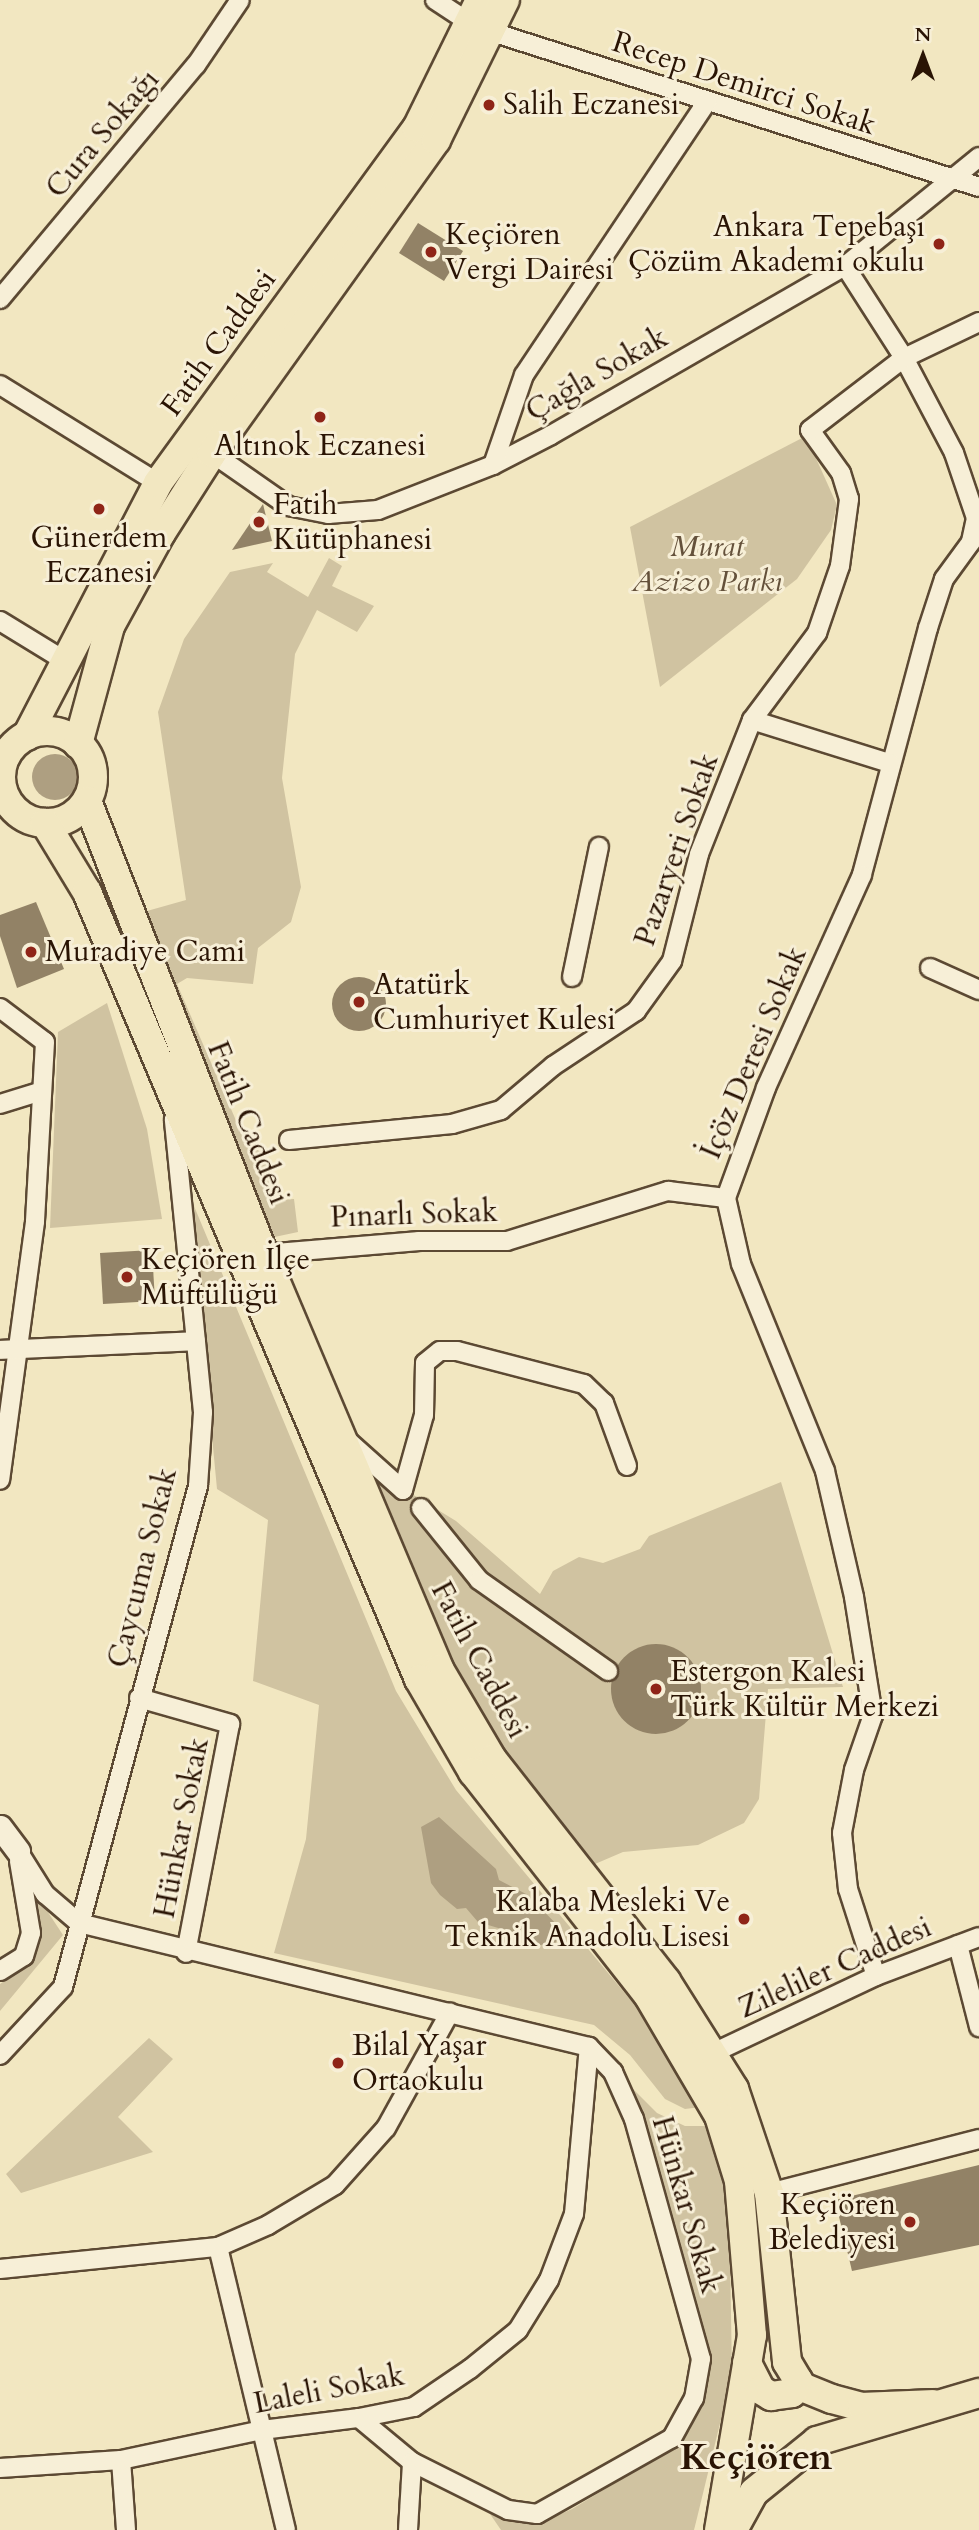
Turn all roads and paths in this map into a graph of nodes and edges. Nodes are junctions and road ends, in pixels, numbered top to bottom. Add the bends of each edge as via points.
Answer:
1 (240, 0) edge
2 (435, 0) edge
3 (505, 0) edge
4 (481, 18) edge
5 (707, 102) junction
6 (979, 156) edge
7 (952, 180) junction
8 (979, 187) edge
9 (845, 266) junction
10 (0, 299) edge
11 (979, 322) edge
12 (904, 358) junction
13 (0, 385) edge
14 (212, 453) junction
15 (493, 465) junction
16 (158, 483) junction
17 (975, 542) edge
18 (0, 621) edge
19 (67, 662) junction
20 (752, 720) junction
21 (27, 736) junction
22 (78, 744) junction
23 (3, 761) edge
24 (889, 763) junction
25 (87, 801) junction
26 (2, 802) edge
27 (44, 823) junction
28 (599, 847) dead end
29 (930, 968) dead end
30 (572, 977) dead end
31 (979, 990) edge
32 (0, 1008) edge
33 (42, 1091) junction
34 (172, 1094) junction
35 (0, 1104) edge
36 (289, 1140) dead end
37 (726, 1198) junction
38 (264, 1254) junction
39 (196, 1341) junction
40 (19, 1349) junction
41 (0, 1350) edge
42 (339, 1433) junction
43 (627, 1466) dead end
44 (0, 1480) edge
45 (421, 1508) dead end
46 (608, 1671) dead end
47 (139, 1698) junction
48 (0, 1827) edge
49 (18, 1851) junction
50 (79, 1923) junction
51 (979, 1937) edge
52 (958, 1945) junction
53 (186, 1953) junction
54 (0, 1971) edge
55 (876, 1976) junction
56 (450, 2012) junction
57 (979, 2027) edge
58 (589, 2047) junction
59 (715, 2052) junction
60 (0, 2055) edge
61 (979, 2139) edge
62 (769, 2193) junction
63 (218, 2247) junction
64 (0, 2269) edge
65 (747, 2363) junction
66 (798, 2380) junction
67 (979, 2393) edge
68 (933, 2404) junction
69 (359, 2418) junction
70 (262, 2430) junction
71 (121, 2460) junction
72 (412, 2462) junction
73 (0, 2468) edge
74 (126, 2530) edge
75 (286, 2530) edge
76 (408, 2530) edge
77 (719, 2530) edge
78 (733, 2530) edge

1 - 10 street, Cura Sokağı via 196,65
2 - 4 street, Recep Demirci Sokak
3 - 4 main road, Fatih Caddesi
4 - 5 street, Recep Demirci Sokak
4 - 14 main road, Fatih Caddesi via 436,140
4 - 16 main road, Fatih Caddesi via 417,128
5 - 7 street, Recep Demirci Sokak
5 - 15 street via 524,375
6 - 7 street, Çağla Sokak
7 - 8 street, Recep Demirci Sokak
7 - 9 street, Çağla Sokak
9 - 12 street, İçöz Deresi Sokak
9 - 15 street, Çağla Sokak
11 - 12 street, Pazaryeri Sokak
12 - 17 street, İçöz Deresi Sokak via 954,453 976,519
12 - 20 street, Pazaryeri Sokak via 810,430 841,474 850,522 817,633
13 - 16 street
14 - 15 street, Çağla Sokak via 288,506 328,514 378,510
14 - 22 main road, Fatih Caddesi via 110,626
16 - 19 main road, Fatih Caddesi
17 - 24 street, İçöz Deresi Sokak via 944,579
18 - 19 street
19 - 21 main road, Fatih Caddesi
20 - 24 street
20 - 36 street, Pazaryeri Sokak via 699,854 672,961 636,1012 553,1066 500,1110 452,1124
21 - 22 main road via 54,732
21 - 23 main road
22 - 25 main road via 93,771
23 - 26 main road
24 - 37 street, İçöz Deresi Sokak via 862,876 766,1088
25 - 27 main road via 69,818
25 - 38 main road, Fatih Caddesi
26 - 27 main road
27 - 34 main road, Fatih Caddesi via 87,891
28 - 30 street
29 - 31 street
32 - 33 street via 45,1042
33 - 35 street
33 - 40 street via 35,1222
34 - 39 street, Çaycuma Sokak
34 - 65 main road, Fatih Caddesi via 419,1679 473,1772 648,1995 719,2116 739,2181 750,2265 752,2335
37 - 38 street, Pınarlı Sokak via 668,1191 507,1241 419,1241
37 - 55 street, İçöz Deresi Sokak via 741,1264 825,1471 854,1597 873,1715 854,1770 842,1832 848,1889
38 - 42 main road, Fatih Caddesi
39 - 40 street
39 - 47 street, Çaycuma Sokak via 202,1412 198,1486
40 - 41 street
40 - 44 street
42 - 43 street via 403,1490 424,1415 425,1363 440,1351 457,1351 584,1384 604,1403
42 - 59 main road, Fatih Caddesi via 439,1669 492,1759
45 - 46 street via 479,1580
47 - 50 street, Çaycuma Sokak
47 - 53 street, Hünkar Sokak via 230,1724
48 - 49 street
49 - 50 street, Hünkar Sokak via 45,1894
49 - 54 street via 31,1933 24,1956
50 - 53 street, Hünkar Sokak
50 - 60 street, Çaycuma Sokak via 64,1987
51 - 52 street, Zileliler Caddesi
52 - 55 street, Zileliler Caddesi
52 - 57 street
53 - 56 street, Hünkar Sokak
55 - 59 street, Zileliler Caddesi
56 - 58 street, Hünkar Sokak
56 - 63 street via 386,2128 335,2185
58 - 69 street, Laleli Sokak via 584,2144 574,2214 549,2280 518,2330 470,2370 414,2407
58 - 72 street, Hünkar Sokak via 614,2072 634,2119 701,2359 694,2398 671,2438 537,2514 508,2510
59 - 62 main road, Fatih Caddesi via 761,2159
61 - 62 street
62 - 66 main road, Fatih Caddesi via 783,2343
63 - 64 street
63 - 70 street
65 - 66 main road via 761,2390 771,2396 792,2393
65 - 77 main road, Fatih Caddesi
66 - 68 main road via 832,2399 862,2407
67 - 68 main road
68 - 78 main road via 817,2441 754,2492
69 - 70 street, Laleli Sokak
69 - 72 street, Hünkar Sokak
70 - 71 street, Laleli Sokak
70 - 75 street
71 - 73 street, Laleli Sokak
71 - 74 street
72 - 76 street

